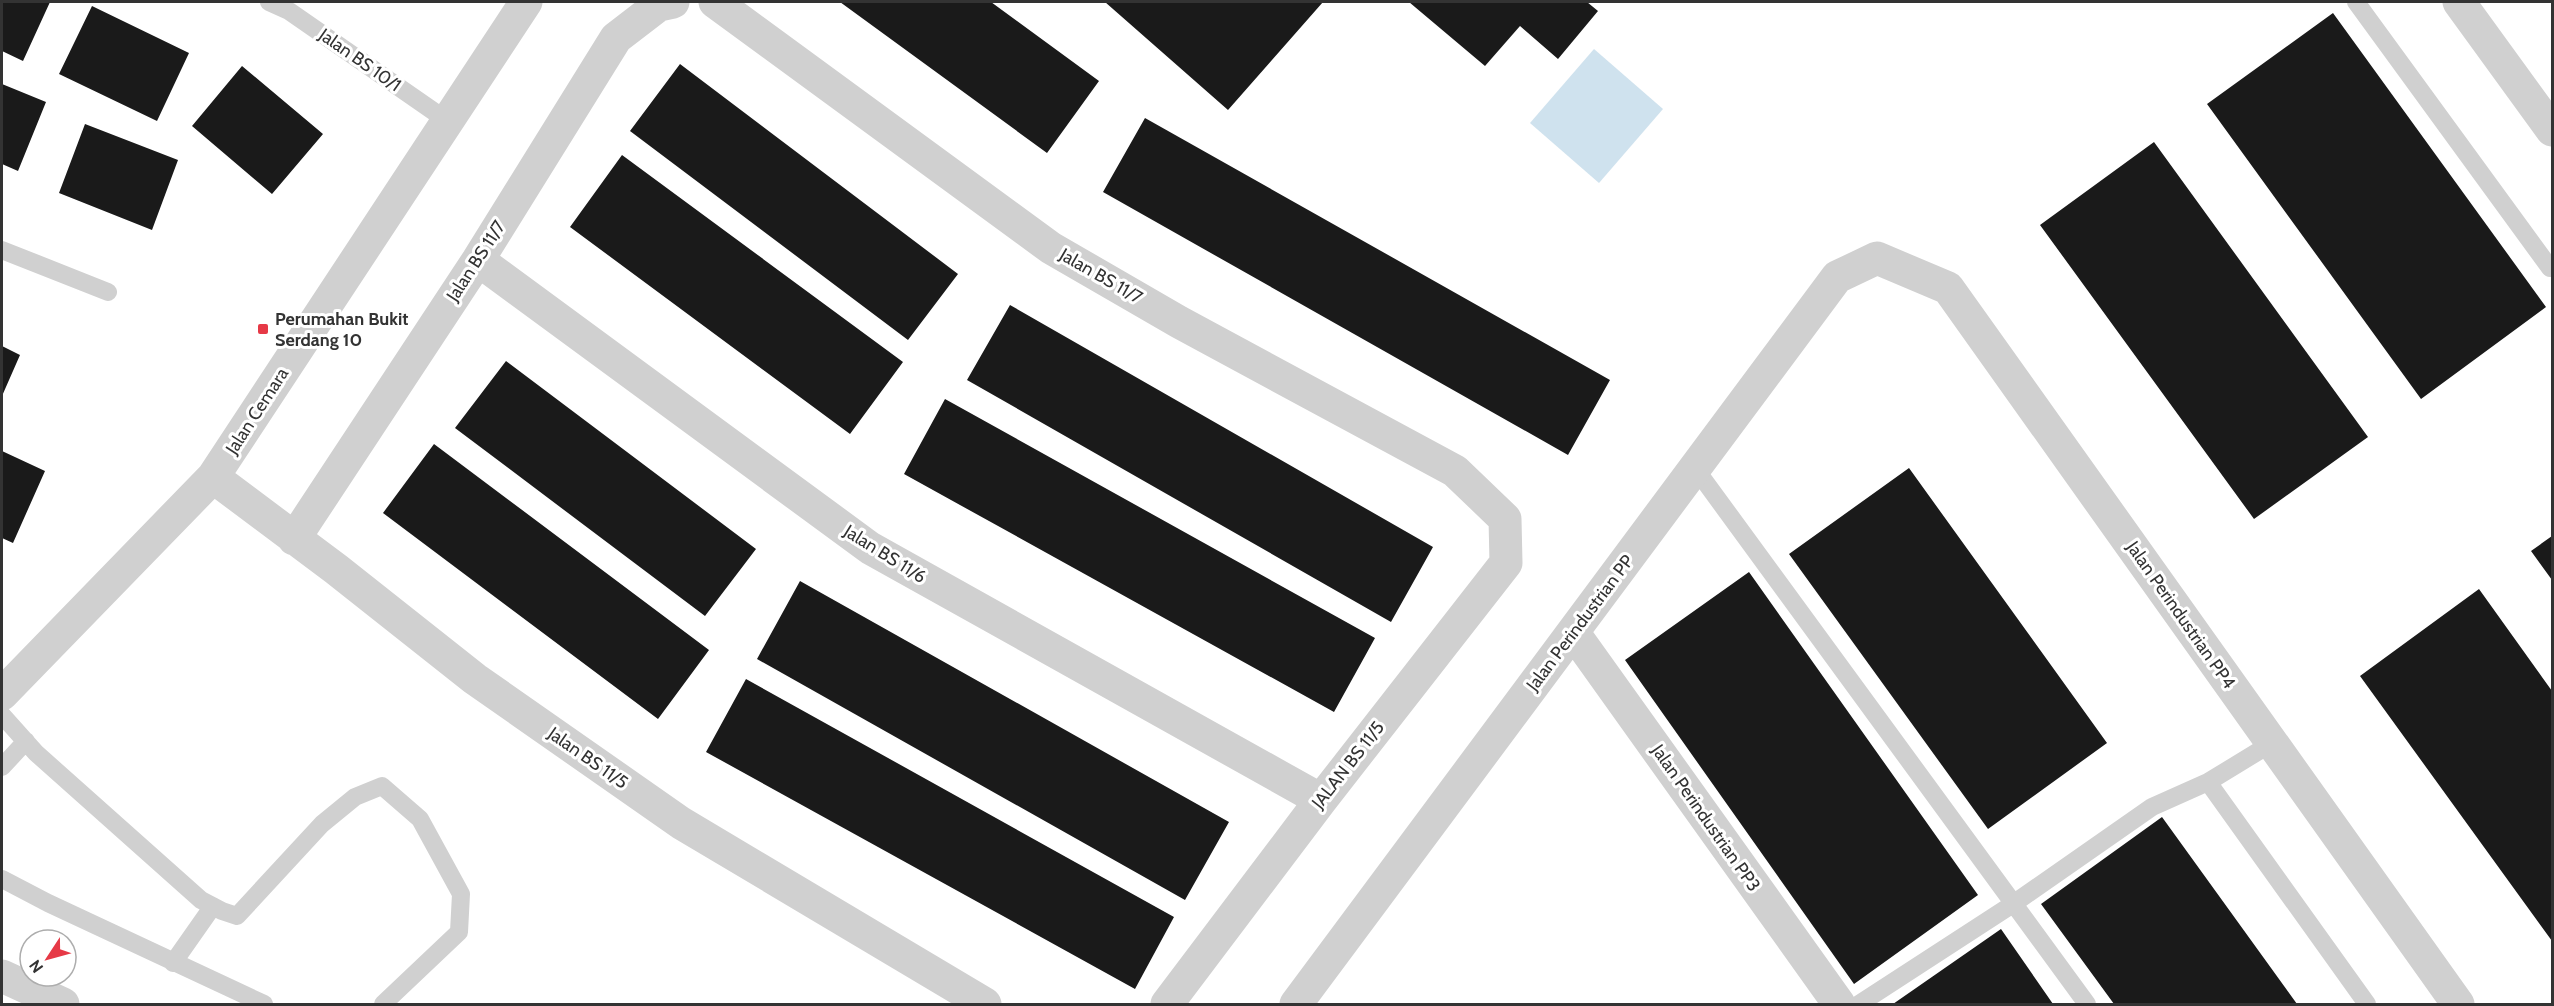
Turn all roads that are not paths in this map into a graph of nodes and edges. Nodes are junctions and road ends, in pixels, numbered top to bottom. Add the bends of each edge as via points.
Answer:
1 (269, 2) edge
2 (526, 2) edge
3 (673, 2) edge
4 (715, 2) edge
5 (2356, 2) edge
6 (2459, 2) edge
7 (449, 122) junction
8 (2553, 130) edge
9 (2, 250) edge
10 (1877, 258) joint
11 (478, 260) junction
12 (2553, 268) edge
13 (108, 292) dead end
14 (1695, 468) junction
15 (213, 477) junction
16 (1505, 519) joint
17 (294, 539) junction
18 (1573, 632) junction
19 (2, 694) edge
20 (2, 715) edge
21 (26, 741) junction
22 (2272, 743) junction
23 (2, 767) edge
24 (2208, 782) junction
25 (1321, 800) junction
26 (2, 879) edge
27 (2013, 904) junction
28 (213, 906) junction
29 (173, 963) junction
30 (2, 976) edge
31 (63, 1005) edge
32 (264, 1005) edge
33 (383, 1005) edge
34 (985, 1005) edge
35 (1167, 1005) edge
36 (1296, 1005) edge
37 (1839, 1005) edge
38 (1859, 1005) edge
39 (2087, 1005) edge
40 (2367, 1005) edge
41 (2458, 1005) edge

1 - 7 lane, Jalan BS 10/1 via 289,11
2 - 7 street, Jalan Cemara
3 - 11 street, Jalan BS 11/7 via 659,5 616,38
4 - 16 street, Jalan BS 11/7 via 1052,248 1179,322 1455,471
5 - 12 lane
6 - 8 street
7 - 15 street, Jalan Cemara
9 - 13 lane
10 - 14 street, Jalan Perindustrian PP via 1837,277
10 - 22 street, Jalan Perindustrian PP4 via 1948,288
11 - 17 street, Jalan BS 11/7
11 - 25 street, Jalan BS 11/6 via 870,548
14 - 18 street, Jalan Perindustrian PP
14 - 27 lane
15 - 17 street, Jalan BS 11/5
15 - 19 street, Jalan Cemara
16 - 25 street, JALAN BS 11/5 via 1506,564
17 - 34 street, Jalan BS 11/5 via 475,679 681,823
18 - 36 street, Jalan Perindustrian PP
18 - 37 street, Jalan Perindustrian PP3
20 - 21 lane
21 - 23 lane
21 - 28 lane via 192,892
22 - 24 lane
22 - 41 street, Jalan Perindustrian PP4
24 - 27 lane via 2152,807
24 - 40 lane
25 - 35 street, JALAN BS 11/5
26 - 29 lane
27 - 38 lane
27 - 39 lane
28 - 29 lane
28 - 33 lane via 237,916 322,824 355,797 382,786 420,819 461,894 459,932
29 - 32 lane
30 - 31 street

